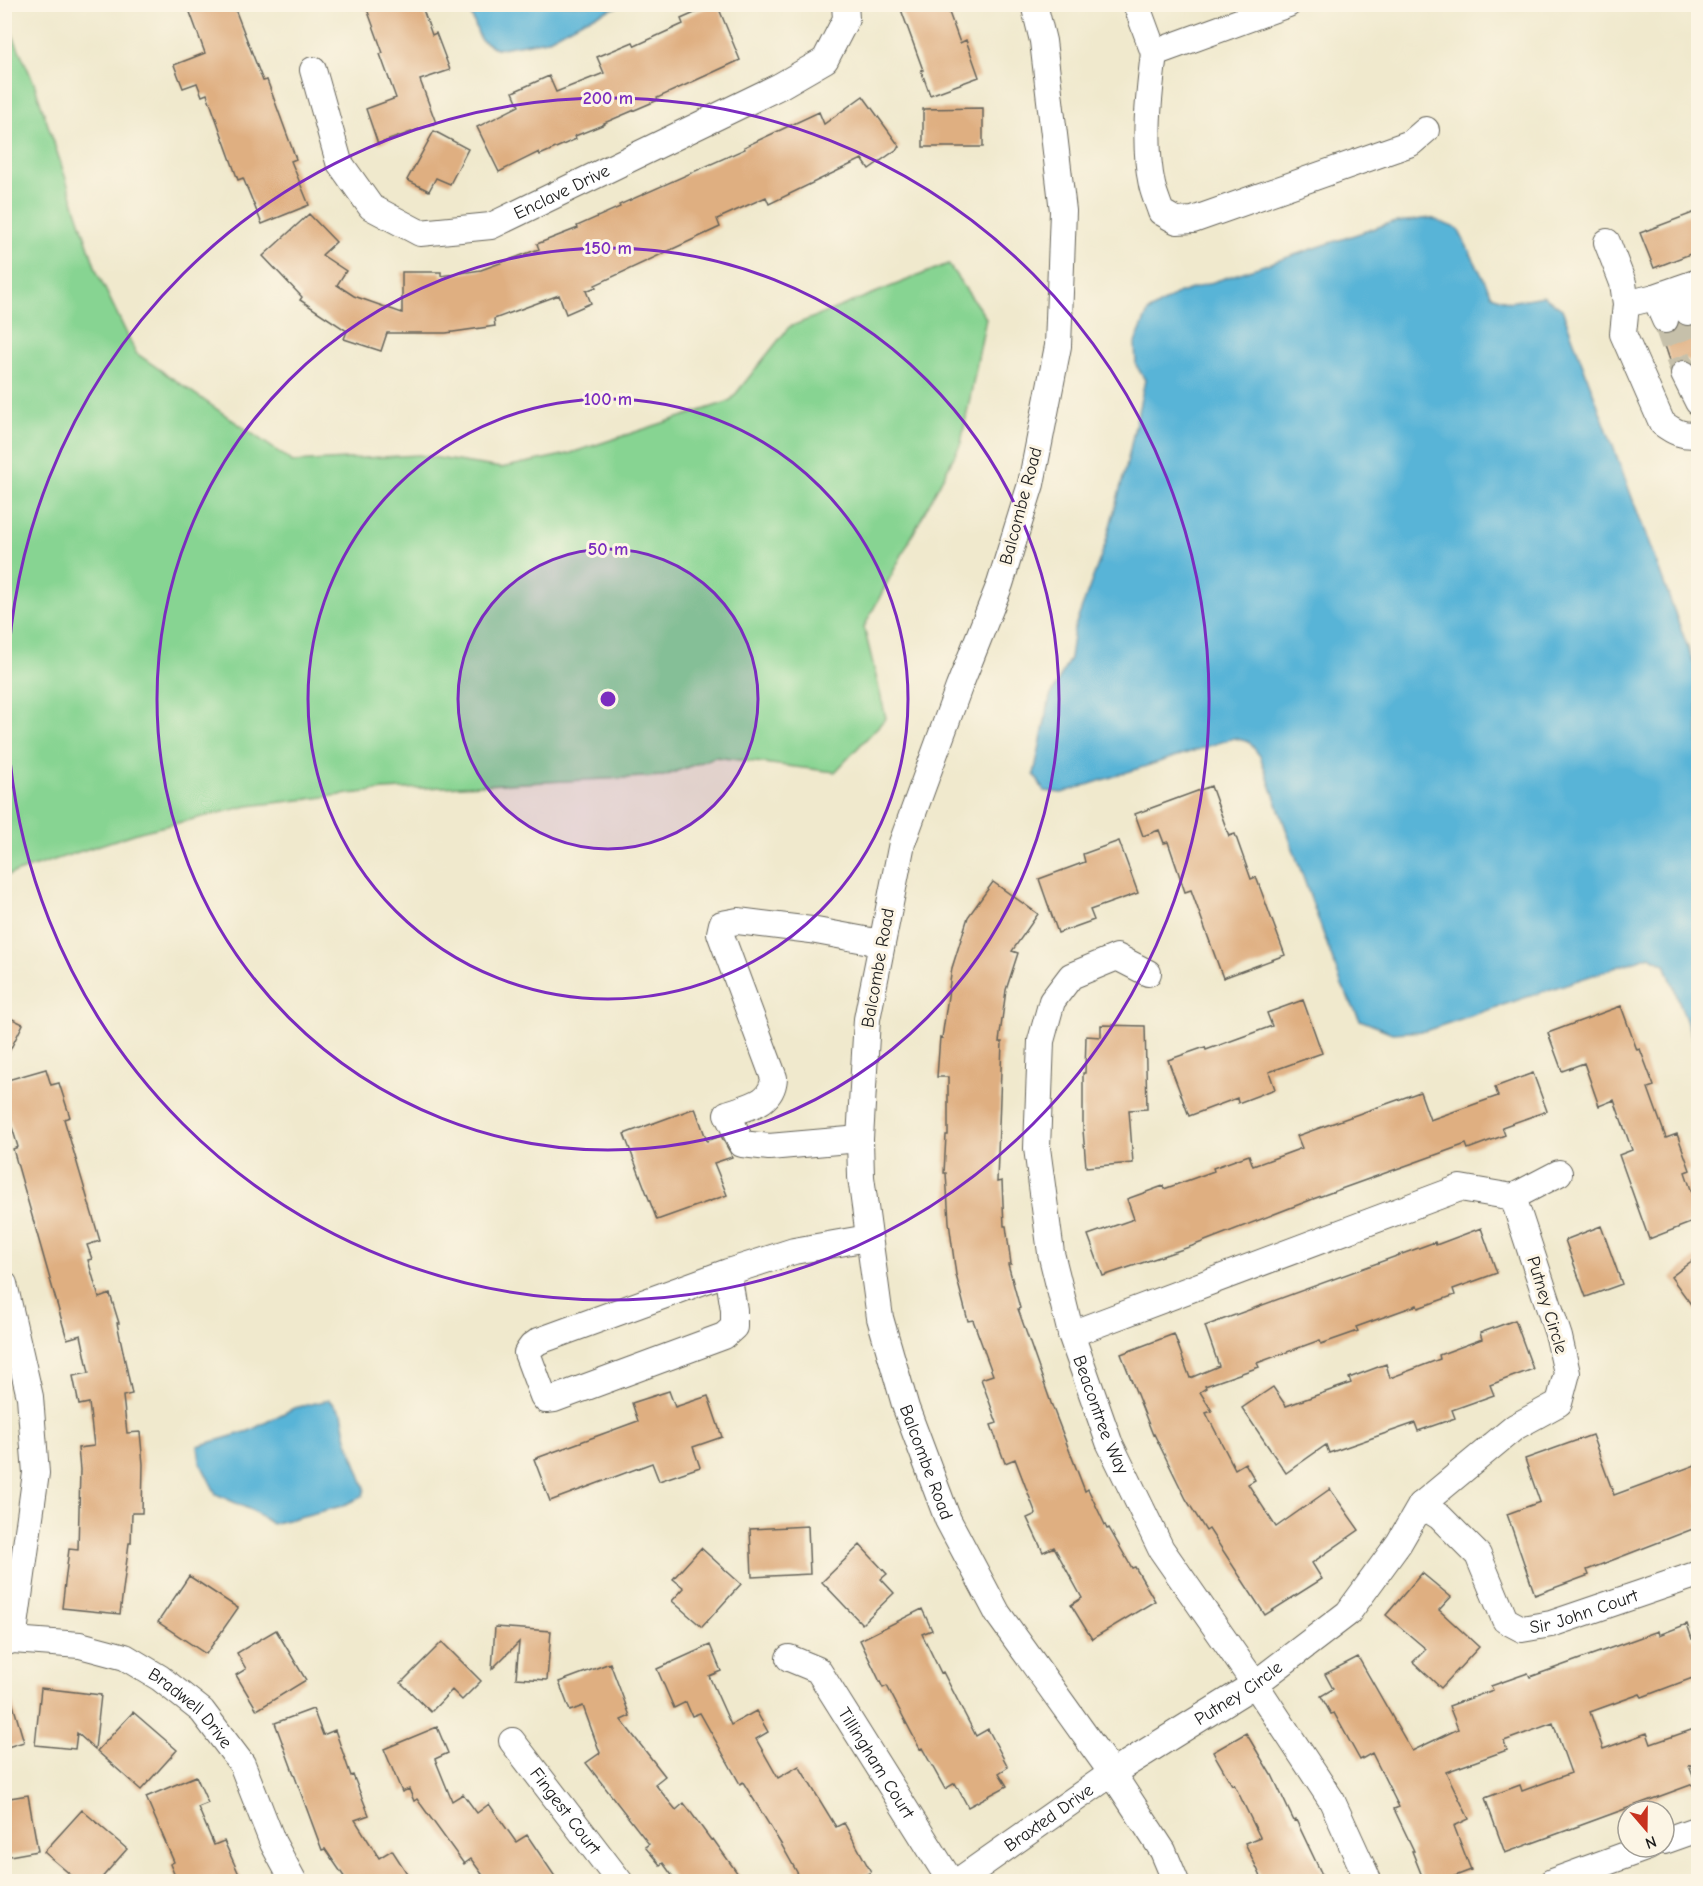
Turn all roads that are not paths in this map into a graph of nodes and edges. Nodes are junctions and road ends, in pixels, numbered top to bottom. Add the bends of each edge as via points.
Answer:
1 (845, 4) edge
2 (1034, 4) edge
3 (1136, 4) edge
4 (1288, 4) edge
5 (1154, 53) junction
6 (313, 70) dead end
7 (1426, 130) dead end
8 (1607, 242) dead end
9 (1677, 300) edge
10 (1626, 304) junction
11 (1684, 374) tunnel mouth
12 (1698, 402) edge
13 (1698, 435) edge
14 (881, 943) junction
15 (1148, 973) dead end
16 (860, 1139) junction
17 (1558, 1173) dead end
18 (1513, 1197) junction
19 (868, 1238) junction
20 (728, 1272) junction
21 (4, 1284) edge
22 (1071, 1334) junction
23 (1421, 1505) junction
24 (1698, 1574) edge
25 (9, 1641) edge
26 (789, 1658) dead end
27 (1256, 1684) junction
28 (512, 1741) dead end
29 (1112, 1773) junction
30 (1698, 1829) edge
31 (1676, 1837) edge
32 (1616, 1858) edge
33 (294, 1881) edge
34 (620, 1881) edge
35 (951, 1881) edge
36 (957, 1881) edge
37 (1176, 1881) edge
38 (1369, 1881) edge
39 (1552, 1881) edge

1 - 6 street, Enclave Drive via 846,19 825,60 780,87 491,226 420,233 371,207 339,162
2 - 14 street, Balcombe Road via 1043,41 1063,211 1058,346 1031,484 999,584 902,843
3 - 5 street
4 - 5 street
5 - 7 street via 1148,150 1152,186 1161,212 1177,221 1193,220 1411,143
8 - 10 street via 1623,283
9 - 10 street
10 - 13 street via 1623,334 1662,423 1687,436
11 - 12 street
14 - 16 street, Balcombe Road via 867,1019
14 - 16 street via 738,921 722,924 720,933 774,1078 773,1090 764,1100 727,1114 742,1144 769,1147
15 - 22 street, Beacontree Way via 1117,957 1071,976 1052,1000 1041,1041 1037,1148 1051,1253
16 - 19 street, Balcombe Road
17 - 18 street
18 - 22 street via 1460,1188
18 - 23 street, Putney Circle via 1568,1373 1559,1402 1515,1427
19 - 20 street via 794,1251
19 - 29 street, Balcombe Road via 880,1318 906,1408 948,1520 998,1614
20 - 20 street via 539,1341 527,1353 543,1396 546,1400 554,1399 724,1336 734,1327 735,1319
21 - 25 street via 30,1397 36,1473
22 - 27 street, Beacontree Way via 1109,1442 1161,1549
23 - 24 street, Sir John Court via 1440,1517 1478,1555 1505,1620 1522,1629 1551,1624
23 - 27 street, Putney Circle via 1399,1543 1348,1613
25 - 33 street, Bradwell Drive via 80,1646 125,1658 160,1678 202,1711 242,1764 273,1843
26 - 35 street, Tillingham Court via 818,1670
27 - 29 street, Putney Circle
27 - 38 street, Beacontree Way via 1332,1801
28 - 34 street, Fingest Court
29 - 36 street, Braxted Drive
29 - 37 street, Balcombe Road via 1163,1851
30 - 31 street
32 - 39 street

